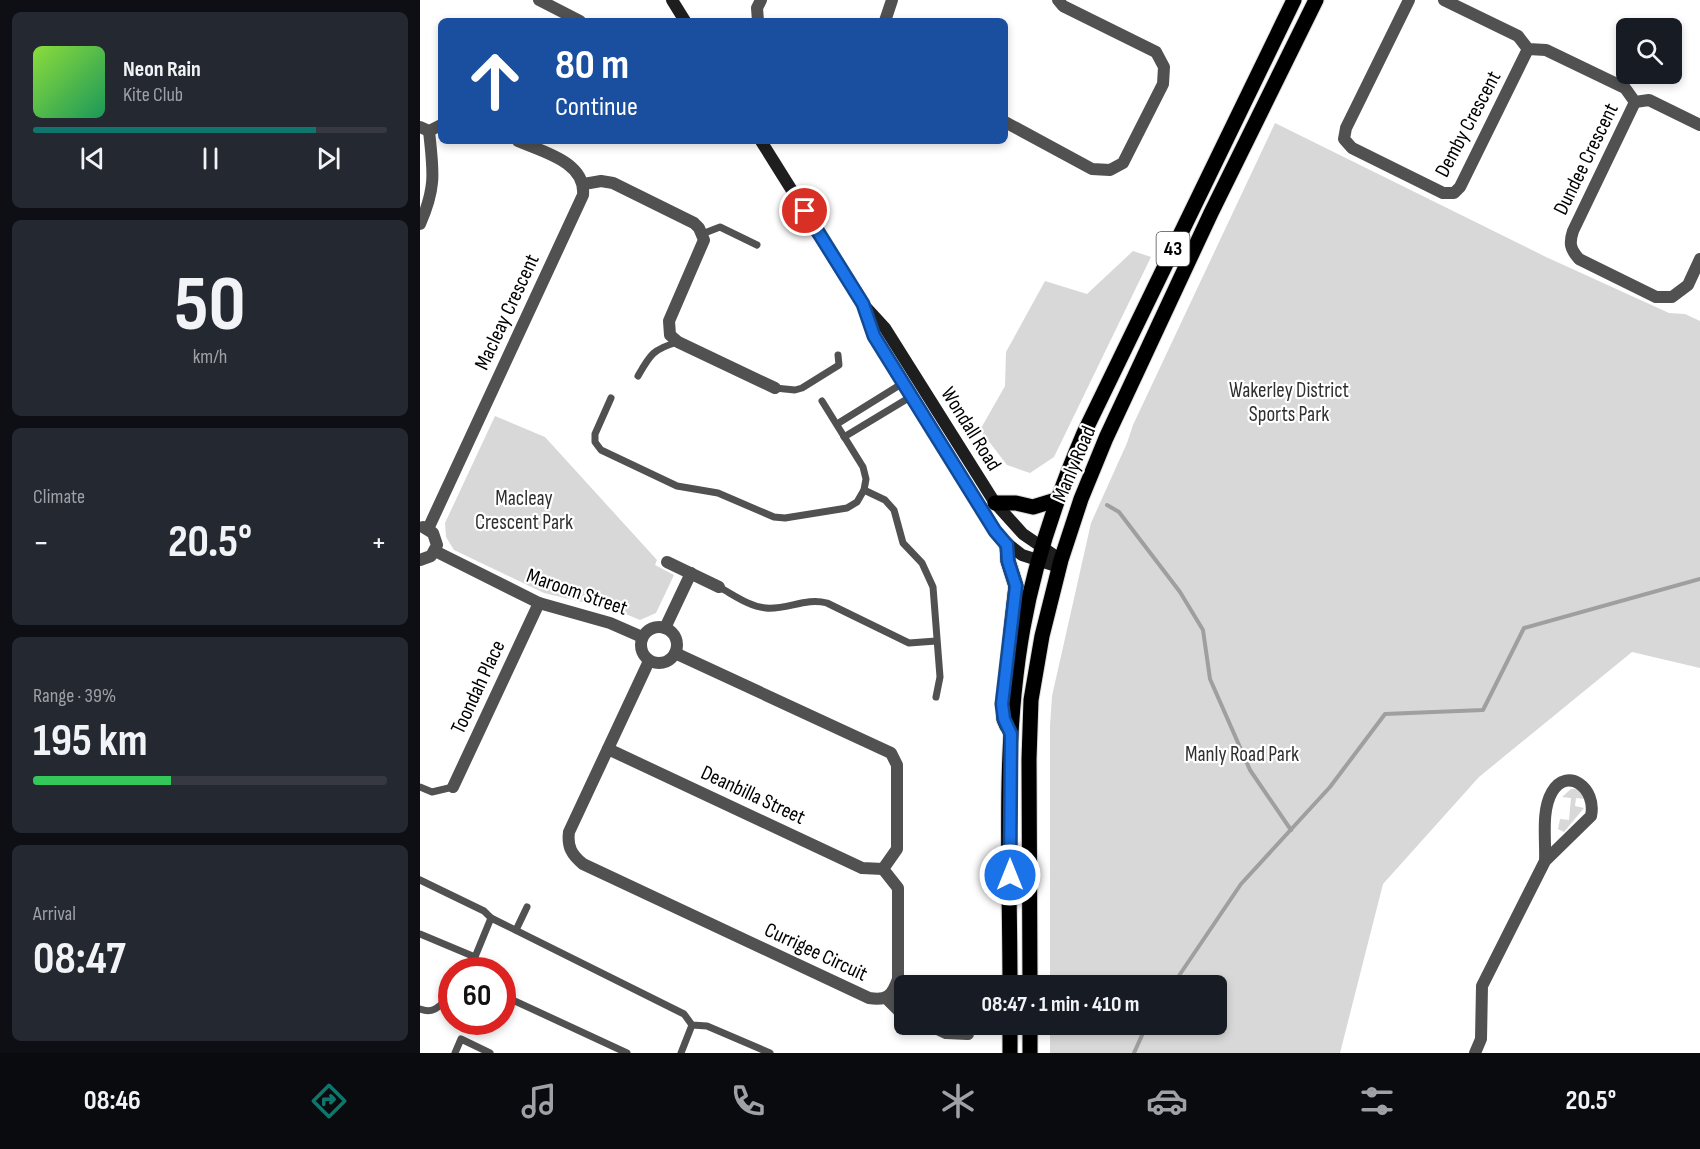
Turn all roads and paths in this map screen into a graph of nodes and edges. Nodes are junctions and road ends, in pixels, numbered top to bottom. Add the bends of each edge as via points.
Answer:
1 (539, 0) edge
2 (672, 0) edge
3 (760, 0) edge
4 (892, 0) edge
5 (1058, 0) edge
6 (1294, 0) edge
7 (1316, 0) edge
8 (1409, 0) edge
9 (1444, 0) edge
10 (574, 18) edge
11 (683, 18) edge
12 (758, 18) edge
13 (886, 18) edge
14 (1528, 49) junction
15 (1635, 102) junction
16 (1008, 124) edge
17 (1700, 125) edge
18 (430, 128) edge
19 (524, 144) edge
20 (763, 144) edge
21 (584, 184) junction
22 (420, 224) edge
23 (702, 234) junction
24 (757, 245) dead end
25 (1700, 259) edge
26 (863, 304) junction
27 (678, 342) junction
28 (838, 356) dead end
29 (638, 376) dead end
30 (903, 383) junction
31 (775, 388) joint
32 (912, 396) junction
33 (610, 398) dead end
34 (822, 401) dead end
35 (837, 424) junction
36 (844, 437) junction
37 (864, 490) junction
38 (1056, 500) junction
39 (995, 502) junction
40 (424, 528) edge
41 (1007, 545) junction
42 (435, 551) junction
43 (1040, 554) junction
44 (420, 560) edge
45 (667, 562) dead end
46 (1060, 564) junction
47 (691, 573) junction
48 (719, 587) joint
49 (539, 603) junction
50 (665, 628) junction
51 (642, 637) junction
52 (936, 641) junction
53 (675, 653) junction
54 (649, 661) junction
55 (936, 697) dead end
56 (1011, 734) junction
57 (608, 749) junction
58 (420, 787) edge
59 (453, 787) joint
60 (1545, 861) junction
61 (883, 869) junction
62 (420, 880) edge
63 (527, 907) dead end
64 (492, 918) junction
65 (516, 930) junction
66 (420, 934) edge
67 (475, 957) joint
68 (1010, 975) edge
69 (1029, 975) edge
70 (886, 998) junction
71 (516, 1001) edge
72 (894, 1006) edge
73 (438, 1008) edge
74 (420, 1009) edge
75 (692, 1025) junction
76 (1010, 1035) edge
77 (1030, 1035) edge
78 (455, 1053) edge
79 (490, 1053) edge
80 (627, 1053) edge
81 (681, 1053) edge
82 (770, 1053) edge
83 (1010, 1053) edge
84 (1030, 1053) edge
85 (1475, 1053) edge

1 - 10 street
2 - 11 main road
3 - 12 street
4 - 13 street
5 - 16 street via 1156,52 1164,68 1163,84 1123,163 1110,170 1092,169
6 - 38 main road, Manly Road / 43 via 1084,433
7 - 46 main road, Manly Road / 43 via 1103,447
8 - 14 street, Demby Crescent via 1344,139 1352,148 1443,193 1454,193 1460,187
9 - 14 street via 1518,36
14 - 15 street via 1546,50 1625,88
15 - 17 street via 1650,100
15 - 25 street, Dundee Crescent via 1573,231 1569,242 1572,251 1579,259 1656,297 1672,297 1688,285
18 - 22 street via 434,181
19 - 21 street via 570,165
20 - 26 main road, Wondall Road
21 - 23 street via 613,183 694,223
21 - 40 street, Macleay Crescent via 583,195
23 - 24 lane via 722,224
23 - 27 street via 704,240 669,321 669,335
26 - 30 main road, Wondall Road via 874,336
26 - 39 main road, Wondall Road via 885,328
27 - 29 lane via 661,346 651,354
27 - 31 street
28 - 31 lane via 839,365 802,388
30 - 32 main road, Wondall Road
30 - 35 lane
32 - 36 lane
32 - 41 main road, Wondall Road
33 - 37 lane via 595,434 601,450 677,486 718,493 785,518 847,508
34 - 35 lane
35 - 36 lane
36 - 37 lane via 863,467
37 - 52 lane via 885,500 894,510 903,543 929,576
38 - 39 main road via 1033,507
38 - 43 main road, Manly Road / 43
39 - 43 main road, Wondall Road
40 - 42 street via 436,538
41 - 43 main road, Wondall Road via 1022,555
41 - 56 main road via 1016,586 1002,704
42 - 44 street
42 - 49 street, Maroom Street
43 - 46 main road, Wondall Road
43 - 56 main road, Manly Road / 43 via 1021,641
45 - 47 street
46 - 69 main road, Manly Road / 43 via 1031,700
47 - 48 street
47 - 50 street
48 - 52 lane via 756,607 769,609 816,600 909,643
49 - 51 street, Maroom Street via 610,623
49 - 59 street, Toondah Place
50 - 51 street via 650,629
50 - 53 street via 676,638
51 - 54 street via 641,650
52 - 55 lane via 940,677
53 - 54 street via 663,663
53 - 61 street via 891,753 897,765 897,849
54 - 57 street, Currigee Circuit
56 - 68 main road, Manly Road / 43
57 - 61 street, Deanbilla Street via 862,868
57 - 70 street, Currigee Circuit via 569,832 570,851 576,859 869,998
58 - 59 lane via 432,792
60 - 60 street via 1546,808 1553,790 1563,782 1576,781 1591,796 1591,816
60 - 85 street via 1482,986 1481,1040
61 - 70 street, Currigee Circuit via 898,888 898,979
62 - 64 lane via 484,910
63 - 65 lane
64 - 65 lane
64 - 67 lane
65 - 75 lane via 684,1014
66 - 67 lane
70 - 72 street
71 - 80 lane
73 - 74 lane via 427,1012
75 - 81 lane
75 - 82 lane via 707,1026
76 - 83 main road
77 - 84 main road
78 - 79 lane via 461,1040

